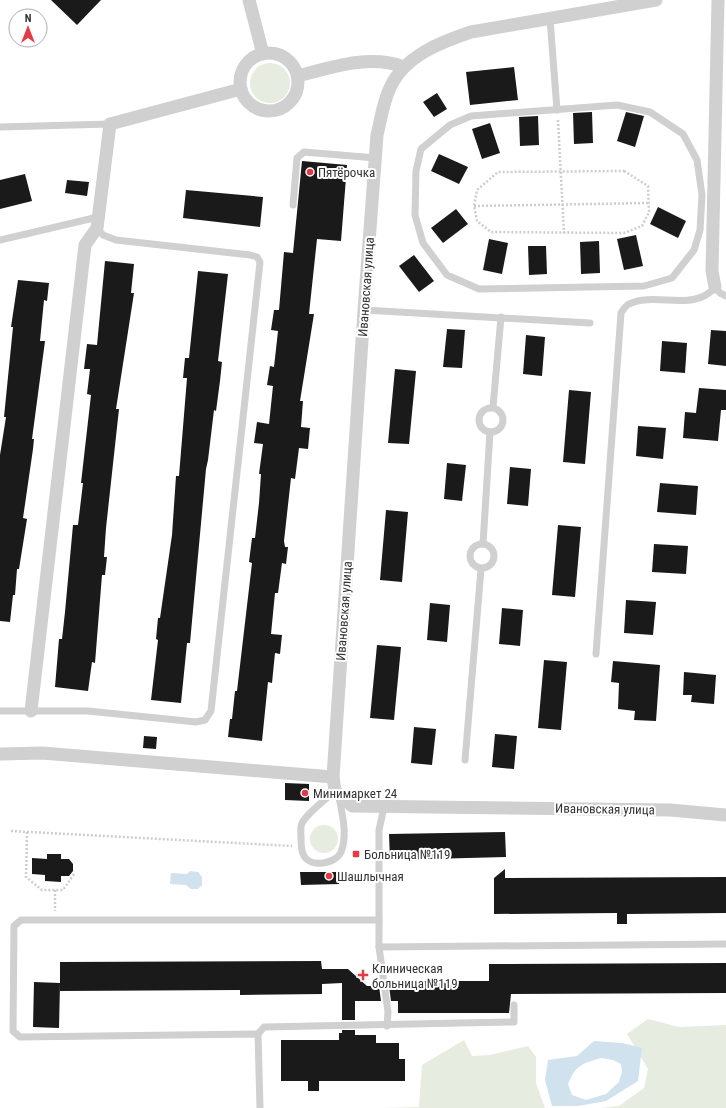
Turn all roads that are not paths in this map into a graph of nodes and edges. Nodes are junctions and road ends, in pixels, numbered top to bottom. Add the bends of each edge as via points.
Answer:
1 (249, 0) edge
2 (656, 0) edge
3 (718, 0) edge
4 (550, 19) junction
5 (263, 54) junction
6 (404, 67) junction
7 (298, 76) junction
8 (241, 89) junction
9 (557, 110) junction
10 (110, 124) junction
11 (0, 127) edge
12 (376, 158) junction
13 (293, 205) dead end
14 (97, 222) junction
15 (0, 240) edge
16 (715, 287) junction
17 (726, 296) edge
18 (364, 310) junction
19 (501, 317) junction
20 (590, 323) dead end
21 (493, 408) junction
22 (490, 432) junction
23 (483, 544) junction
24 (481, 569) junction
25 (596, 654) dead end
26 (0, 711) edge
27 (30, 711) junction
28 (0, 754) edge
29 (465, 760) dead end
30 (333, 777) junction
31 (337, 793) junction
32 (384, 807) junction
33 (726, 816) edge
34 (379, 920) junction
35 (726, 944) edge
36 (379, 947) junction
37 (514, 1005) dead end
38 (387, 1026) junction
39 (258, 1034) junction
40 (260, 1108) edge

1 - 5 street
2 - 4 street, Ивановская улица
3 - 16 street via 712,271
4 - 6 street, Ивановская улица via 471,32 420,54
4 - 9 lane
5 - 7 street via 285,57 291,62
5 - 8 street via 256,56 244,66 240,81
6 - 7 street via 391,62 363,62
6 - 12 street, Ивановская улица via 386,95 377,135
7 - 8 street via 294,98 276,111 254,107
8 - 10 street
9 - 9 lane via 616,105 650,112 683,134 697,160 702,195 700,230 694,250 672,278 644,286 479,289 447,275 423,243 415,215 416,171 421,150 450,125 471,116
10 - 11 lane
10 - 14 street
12 - 13 lane via 304,152 297,158
12 - 18 street, Ивановская улица
14 - 15 lane
14 - 27 street via 85,245
14 - 27 lane via 103,235 116,240 250,255 257,257 260,262 211,711 205,720 196,722 88,711
16 - 17 lane via 720,294
16 - 25 lane via 704,296 692,300 641,300 628,304 621,313
18 - 19 lane
18 - 30 street, Ивановская улица
19 - 20 lane
19 - 21 lane
21 - 22 lane via 499,410 504,421 502,427
21 - 22 lane via 481,412 479,419 484,430
22 - 23 lane
23 - 24 lane via 472,549 470,555 471,562
23 - 24 lane via 493,551 494,558 492,564
24 - 29 lane
26 - 27 lane
28 - 30 street via 42,753
30 - 31 street, Ивановская улица
31 - 31 lane via 344,835 341,852 337,858 326,863 310,862 304,857 301,846 301,825 308,814
31 - 32 street, Ивановская улица via 352,806
32 - 33 street, Ивановская улица via 670,810
32 - 34 lane via 379,830
34 - 36 lane
34 - 39 lane via 21,920 14,926 13,1031 20,1037
35 - 36 lane
36 - 38 lane via 388,1012
37 - 38 lane via 514,1022
38 - 39 lane via 264,1027
39 - 40 lane

